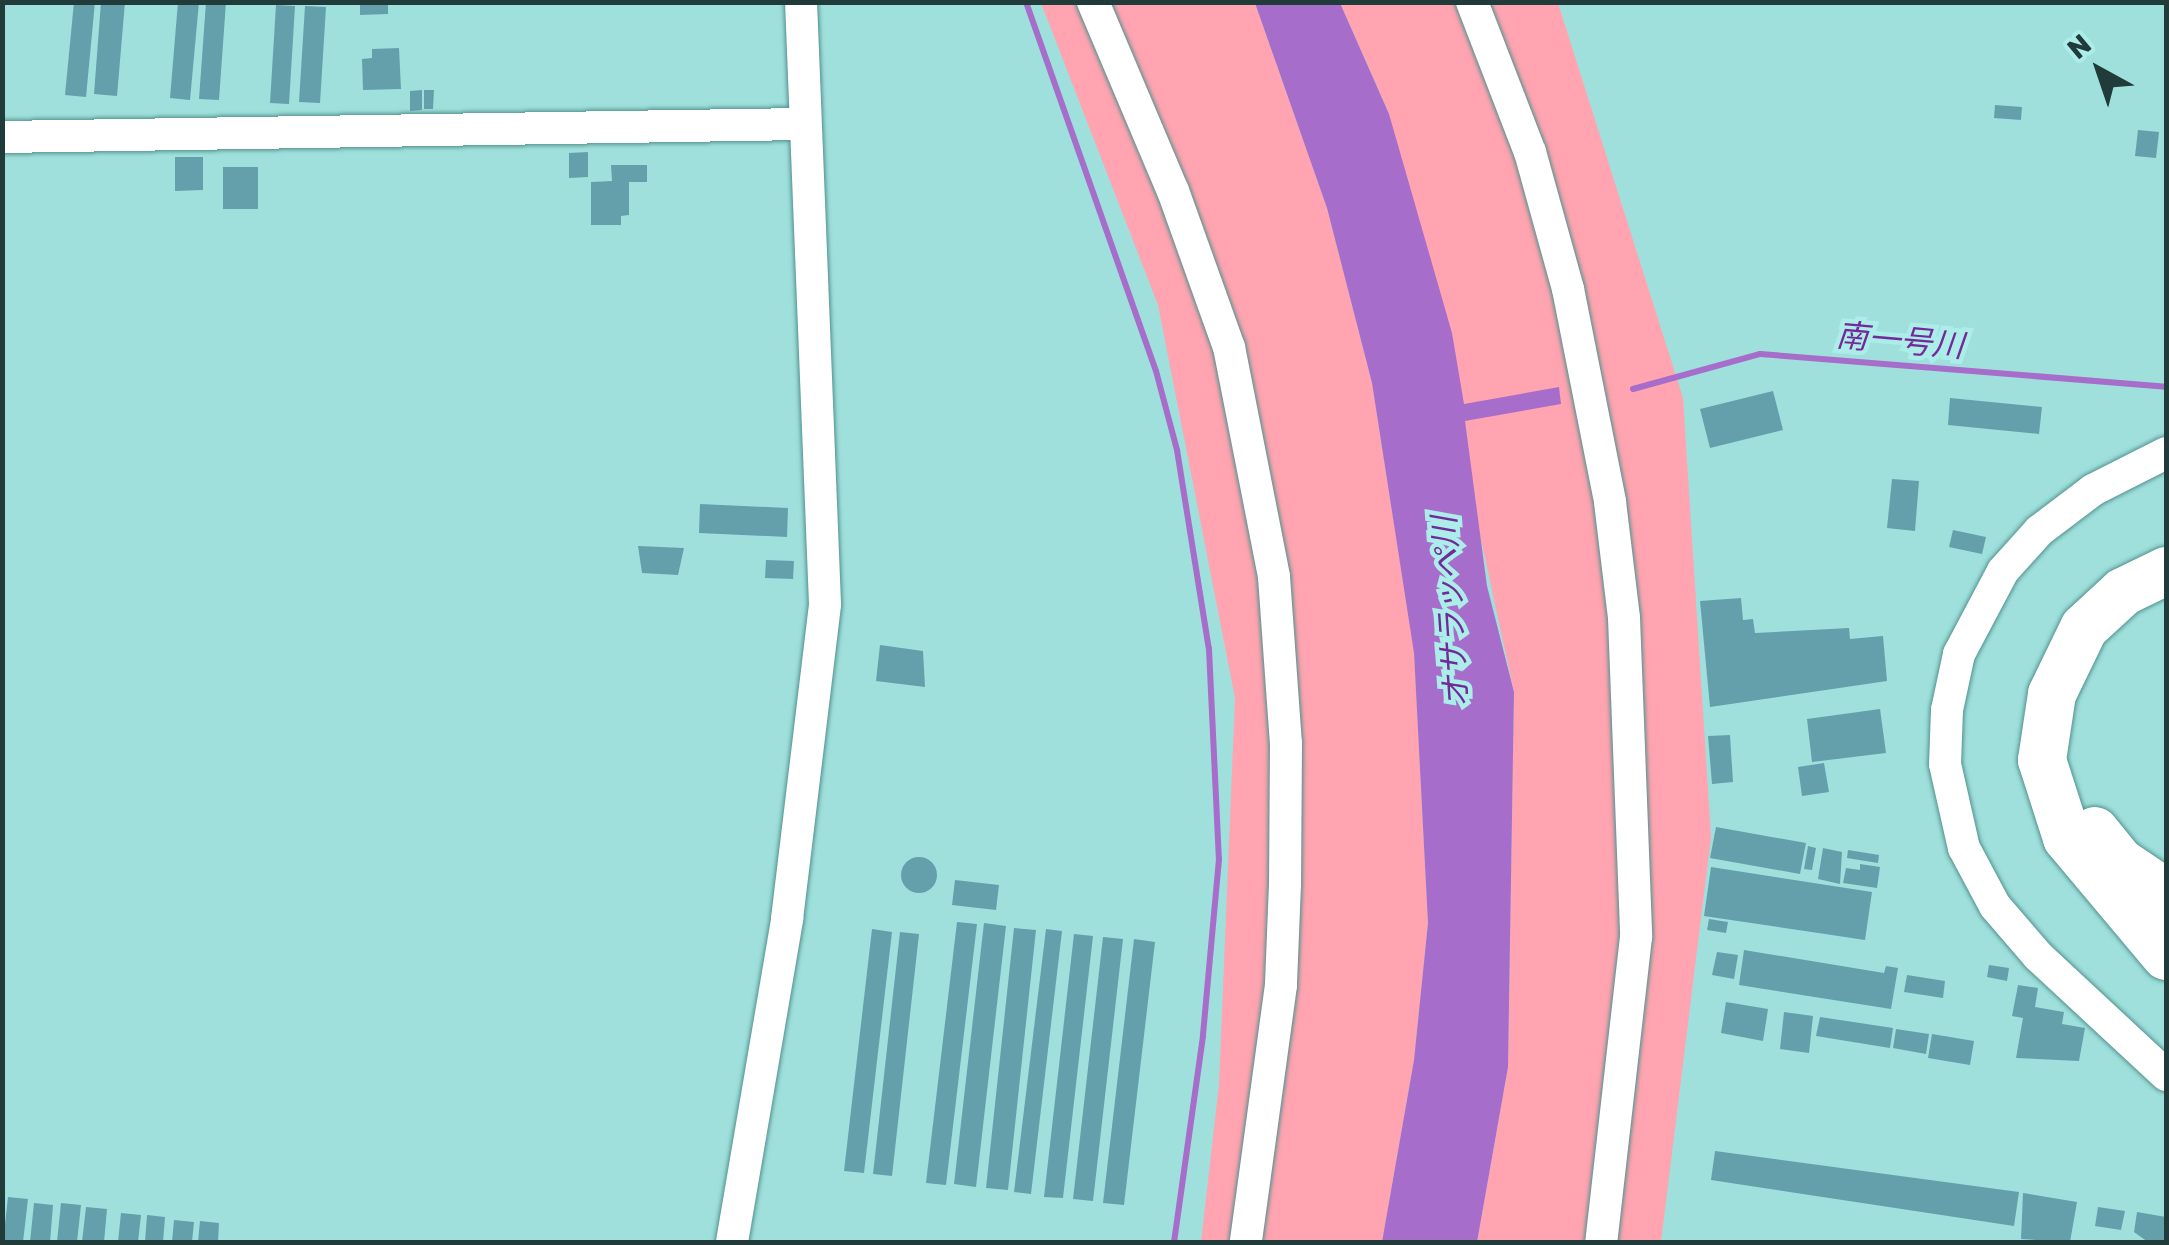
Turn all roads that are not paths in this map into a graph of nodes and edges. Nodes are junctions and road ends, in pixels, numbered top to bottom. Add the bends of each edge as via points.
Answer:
1 (801, 2) edge
2 (1093, 2) edge
3 (1472, 2) edge
4 (805, 124) junction
5 (2, 136) edge
6 (2166, 453) edge
7 (2166, 571) edge
8 (2166, 597) edge
9 (2166, 893) edge
10 (2166, 956) edge
11 (2166, 1075) edge
12 (732, 1242) edge
13 (1246, 1242) edge
14 (1601, 1242) edge

1 - 4 street
2 - 13 street via 1174,191 1229,347 1274,578 1286,743 1281,985
3 - 14 street via 1530,152 1568,290 1610,502 1624,618 1636,938
4 - 5 street
4 - 12 street via 824,620 787,919
6 - 11 street via 2092,490 2039,531 2003,571 1959,654 1945,764 1956,825 1995,906 2038,956
7 - 10 highway via 2108,602 2078,638 2052,694 2042,760 2067,838
8 - 9 highway via 2132,618 2093,661 2073,712 2069,754 2078,799 2096,833 2120,862

